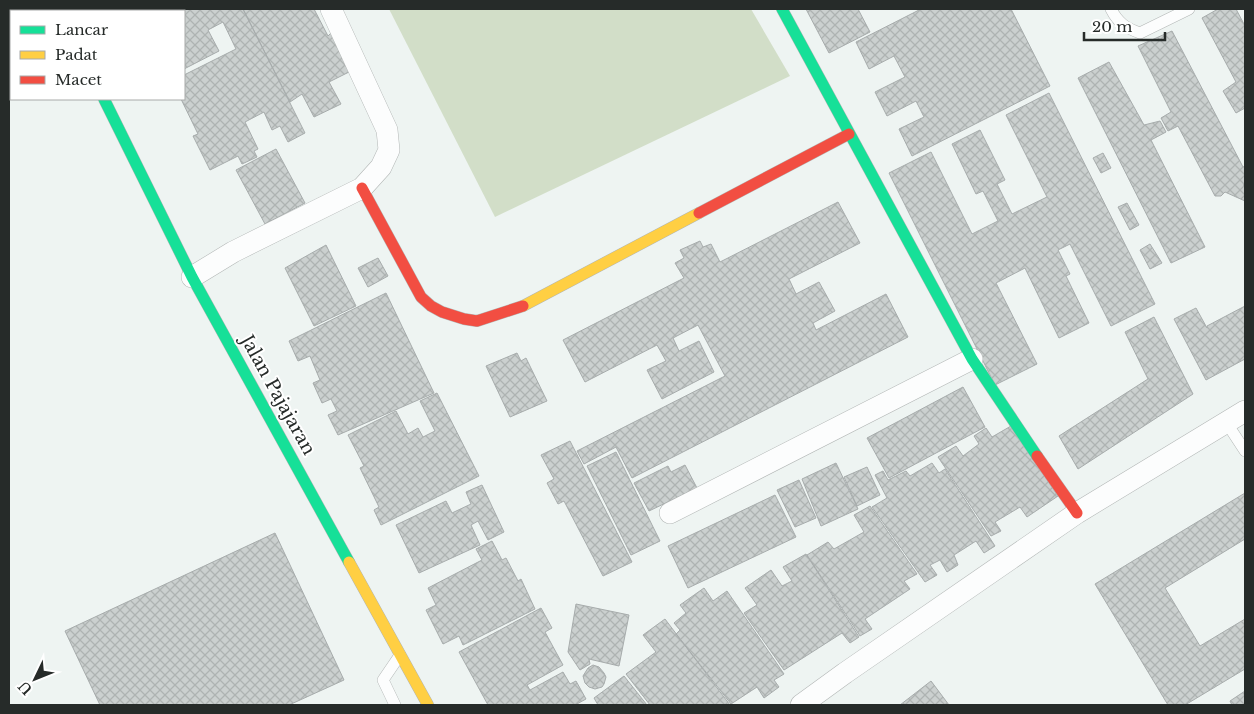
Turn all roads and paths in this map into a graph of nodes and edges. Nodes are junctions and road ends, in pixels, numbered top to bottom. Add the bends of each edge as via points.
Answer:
1 (331, 9) edge
2 (782, 9) edge
3 (1111, 9) edge
4 (1189, 9) edge
5 (104, 100) edge
6 (849, 134) junction
7 (362, 188) junction
8 (192, 277) junction
9 (972, 359) junction
10 (1245, 411) edge
11 (1226, 422) junction
12 (1245, 452) edge
13 (670, 513) dead end
14 (1077, 513) junction
15 (401, 653) junction
16 (395, 705) edge
17 (428, 705) edge
18 (801, 705) edge

1 - 7 street via 387,130 389,150 381,167
2 - 6 street
3 - 4 lane via 1127,28 1140,33
5 - 8 street, Jalan Pajajaran
6 - 7 street via 526,305 477,321 442,312 421,297
6 - 9 street
7 - 8 street via 233,252
8 - 15 street, Jalan Pajajaran
9 - 13 street
9 - 14 street
10 - 11 street
11 - 12 lane
11 - 14 street
14 - 18 street
15 - 16 lane via 383,680
15 - 17 street, Jalan Pajajaran

